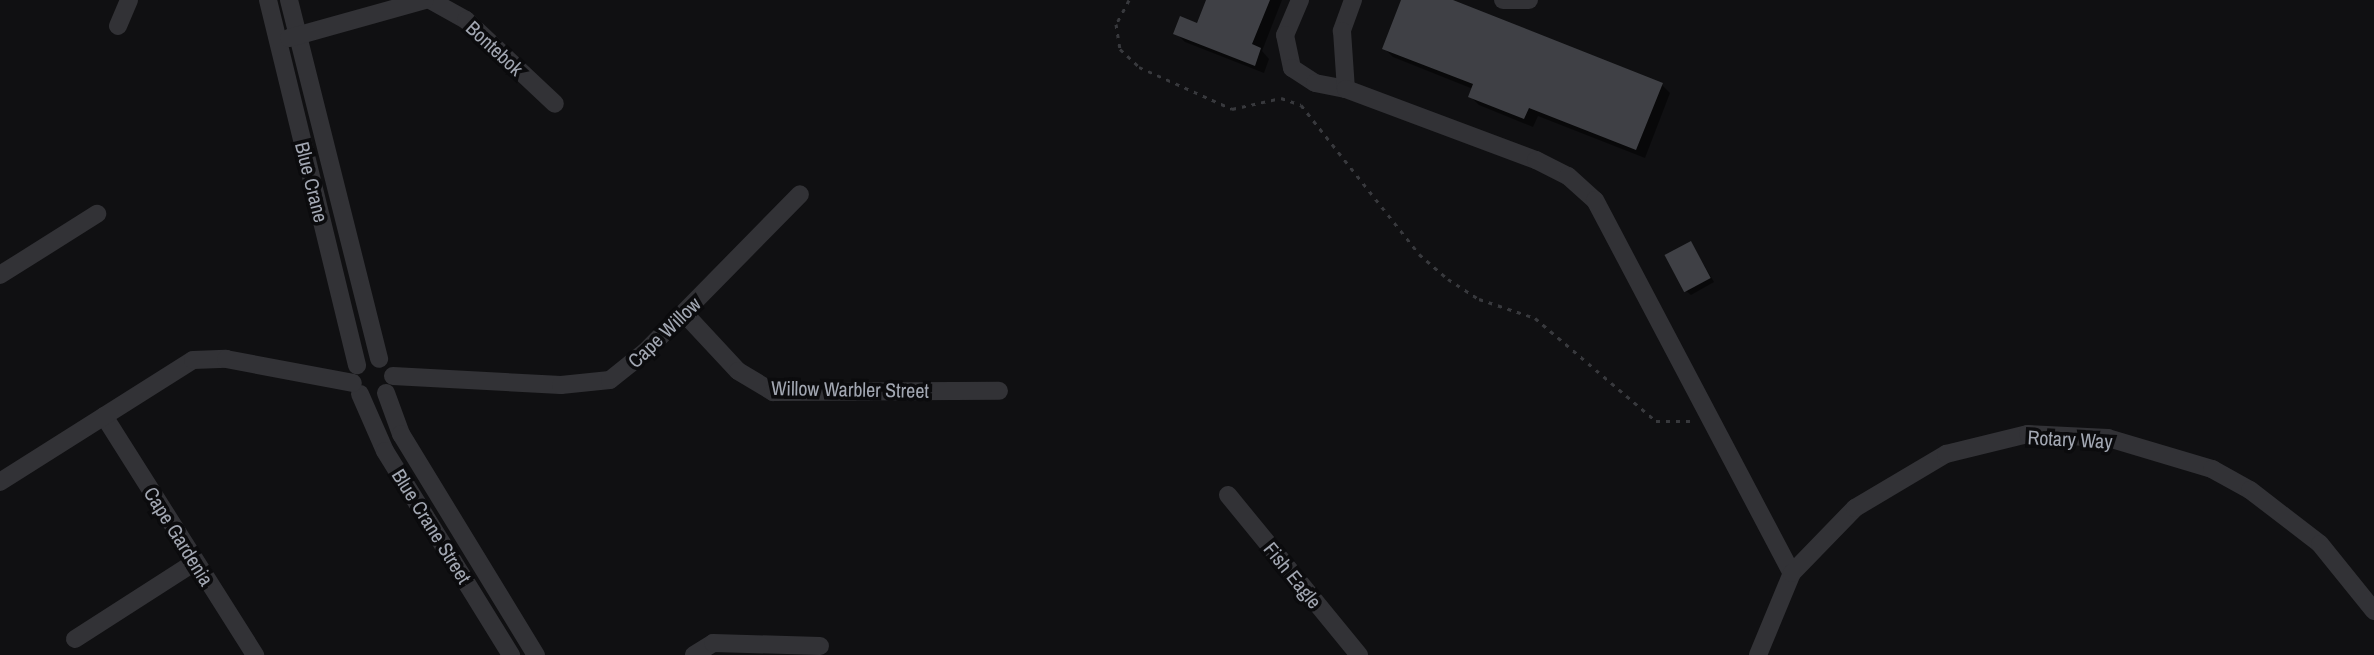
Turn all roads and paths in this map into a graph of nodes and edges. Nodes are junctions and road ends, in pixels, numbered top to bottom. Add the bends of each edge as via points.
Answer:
1 (129, 0) edge
2 (268, 0) edge
3 (289, 0) edge
4 (428, 0) edge
5 (1129, 0) edge
6 (1300, 0) edge
7 (1353, 0) edge
8 (1503, 0) edge
9 (1529, 0) edge
10 (118, 26) dead end
11 (298, 36) junction
12 (277, 41) junction
13 (1346, 89) junction
14 (555, 104) dead end
15 (800, 194) dead end
16 (97, 214) dead end
17 (2, 269) edge
18 (684, 313) junction
19 (379, 359) junction
20 (357, 380) junction
21 (389, 385) junction
22 (999, 391) dead end
23 (104, 416) junction
24 (1710, 417) junction
25 (0, 482) edge
26 (1228, 495) dead end
27 (195, 562) junction
28 (1792, 573) junction
29 (2374, 611) edge
30 (75, 639) dead end
31 (820, 646) dead end
32 (255, 655) edge
33 (511, 655) edge
34 (536, 655) edge
35 (694, 655) edge
36 (1359, 655) edge
37 (1758, 655) edge

1 - 10 street
2 - 12 street, Blue Crane
3 - 11 street, Blue Crane
4 - 11 street, Bontebok
4 - 14 street, Bontebok via 466,20
5 - 24 path via 1116,24 1120,49 1139,67 1232,109 1281,98 1301,105 1419,254 1448,279 1479,299 1535,318 1656,421
6 - 13 street via 1285,35 1292,68 1315,83
7 - 13 street via 1342,31
8 - 9 street
11 - 12 street, Bontebok
11 - 19 street, Blue Crane
12 - 20 street, Blue Crane
13 - 24 street via 1509,149 1583,187 1607,219
15 - 18 street, Cape Willow
16 - 17 street
18 - 21 street, Cape Willow via 620,374 593,386
18 - 22 street, Willow Warbler Street via 738,371 773,392
19 - 20 street
19 - 21 street, Blue Crane Street
20 - 21 street via 373,398
20 - 23 street via 226,359 193,360
20 - 33 street, Blue Crane Street via 385,451
21 - 34 street, Blue Crane Street via 401,434
23 - 25 street
23 - 27 street, Cape Gardenia
24 - 28 street
26 - 36 street, Fish Eagle
27 - 30 street
27 - 32 street, Cape Gardenia
28 - 29 street, Rotary Way via 1855,508 1946,454 2028,434 2082,436 2168,452 2250,490 2320,544
28 - 37 street, Rotary Way
31 - 35 street via 713,643

